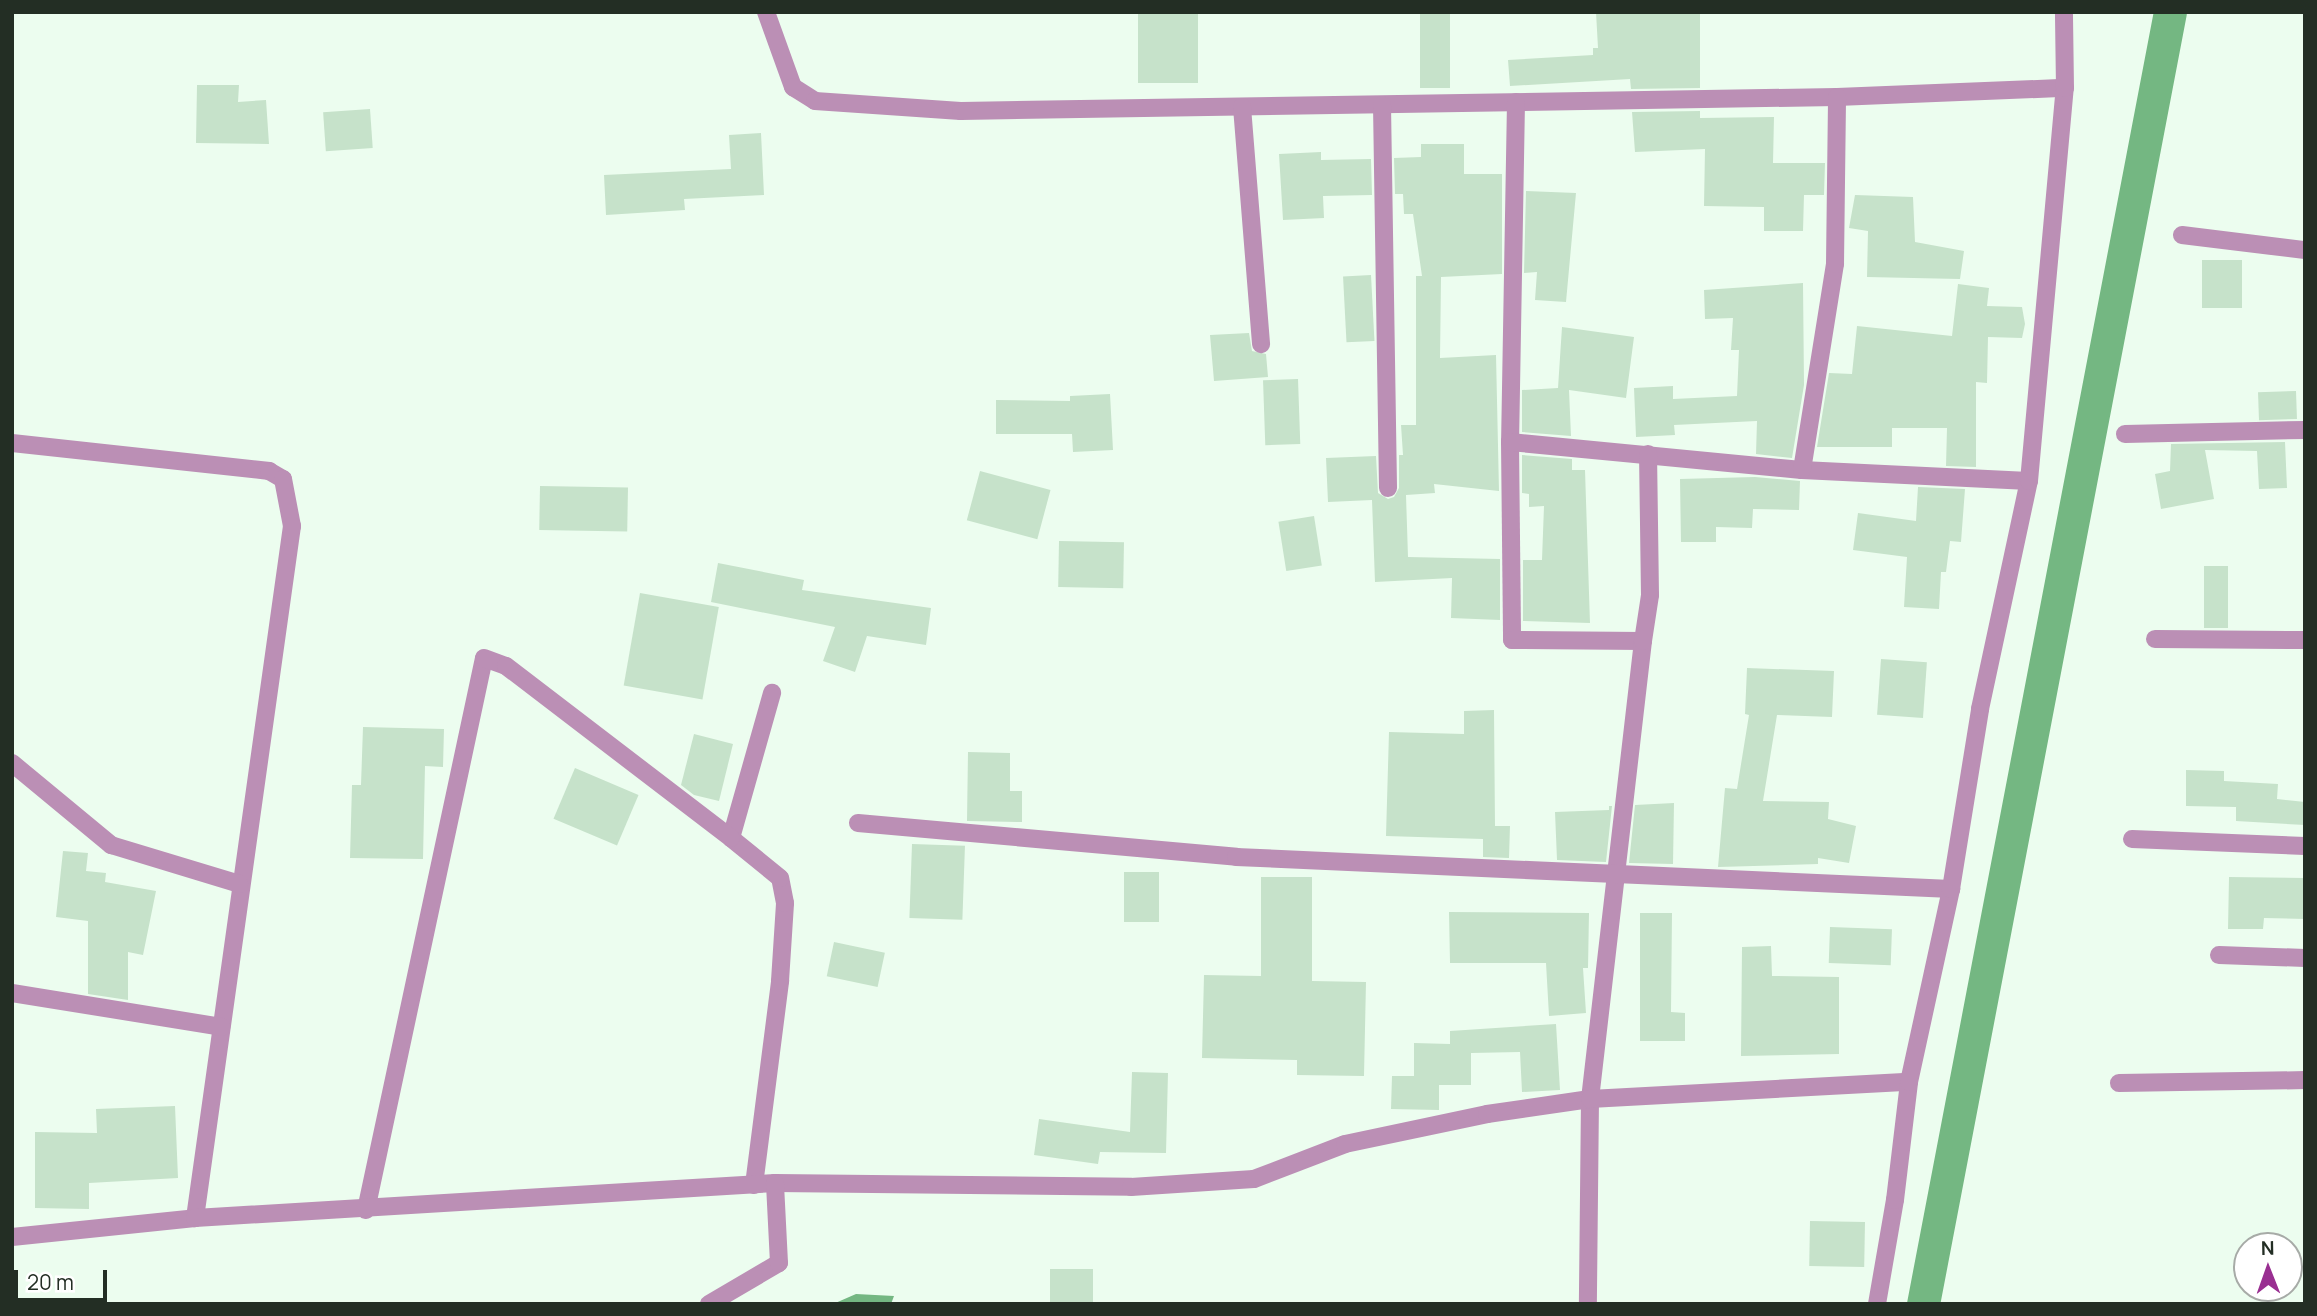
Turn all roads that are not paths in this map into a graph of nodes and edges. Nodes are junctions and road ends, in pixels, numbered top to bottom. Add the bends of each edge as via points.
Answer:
1 (766, 12) edge
2 (2064, 12) edge
3 (2064, 88) junction
4 (1838, 97) junction
5 (1516, 102) junction
6 (1381, 105) junction
7 (1242, 107) junction
8 (2182, 235) dead end
9 (2305, 250) edge
10 (1261, 344) dead end
11 (2305, 430) edge
12 (2124, 434) dead end
13 (1510, 442) junction
14 (12, 443) edge
15 (1648, 454) junction
16 (1802, 470) junction
17 (2029, 481) junction
18 (1388, 488) dead end
19 (2155, 639) dead end
20 (2305, 640) edge
21 (1643, 641) junction
22 (772, 693) dead end
23 (12, 763) edge
24 (858, 823) dead end
25 (731, 838) junction
26 (2132, 839) dead end
27 (2305, 846) edge
28 (1616, 874) junction
29 (239, 884) junction
30 (1951, 889) junction
31 (2219, 955) dead end
32 (2305, 958) edge
33 (12, 993) edge
34 (221, 1027) junction
35 (2305, 1080) edge
36 (1909, 1082) junction
37 (2119, 1083) dead end
38 (1590, 1099) junction
39 (775, 1184) junction
40 (754, 1185) junction
41 (366, 1210) junction
42 (195, 1218) junction
43 (12, 1237) edge
44 (709, 1304) edge
45 (1588, 1304) edge
46 (1877, 1304) edge

1 - 7 street via 793,87 815,101 961,111
2 - 3 street
3 - 4 street
3 - 17 street
4 - 5 street
4 - 16 street via 1835,264
5 - 6 street
5 - 13 street
6 - 7 street
6 - 18 street
7 - 10 street
8 - 9 street
11 - 12 street
13 - 15 street
13 - 21 street via 1512,640
14 - 29 street via 269,471 283,479 292,526
15 - 16 street
15 - 21 street via 1650,595
16 - 17 street
17 - 30 street via 1980,709
19 - 20 street
21 - 28 street
22 - 25 street
23 - 29 street via 111,845
24 - 28 street via 1236,857
25 - 40 street via 780,878 785,903 780,981
25 - 41 street via 506,666 484,657
26 - 27 street
28 - 30 street
28 - 38 street
29 - 34 street
30 - 36 street
31 - 32 street
33 - 34 street
34 - 42 street
35 - 37 street
36 - 38 street
36 - 46 street
38 - 39 street via 1487,1114 1345,1144 1254,1179 1131,1187
38 - 45 street
39 - 40 street
39 - 44 street via 779,1263
40 - 41 street
41 - 42 street
42 - 43 street

